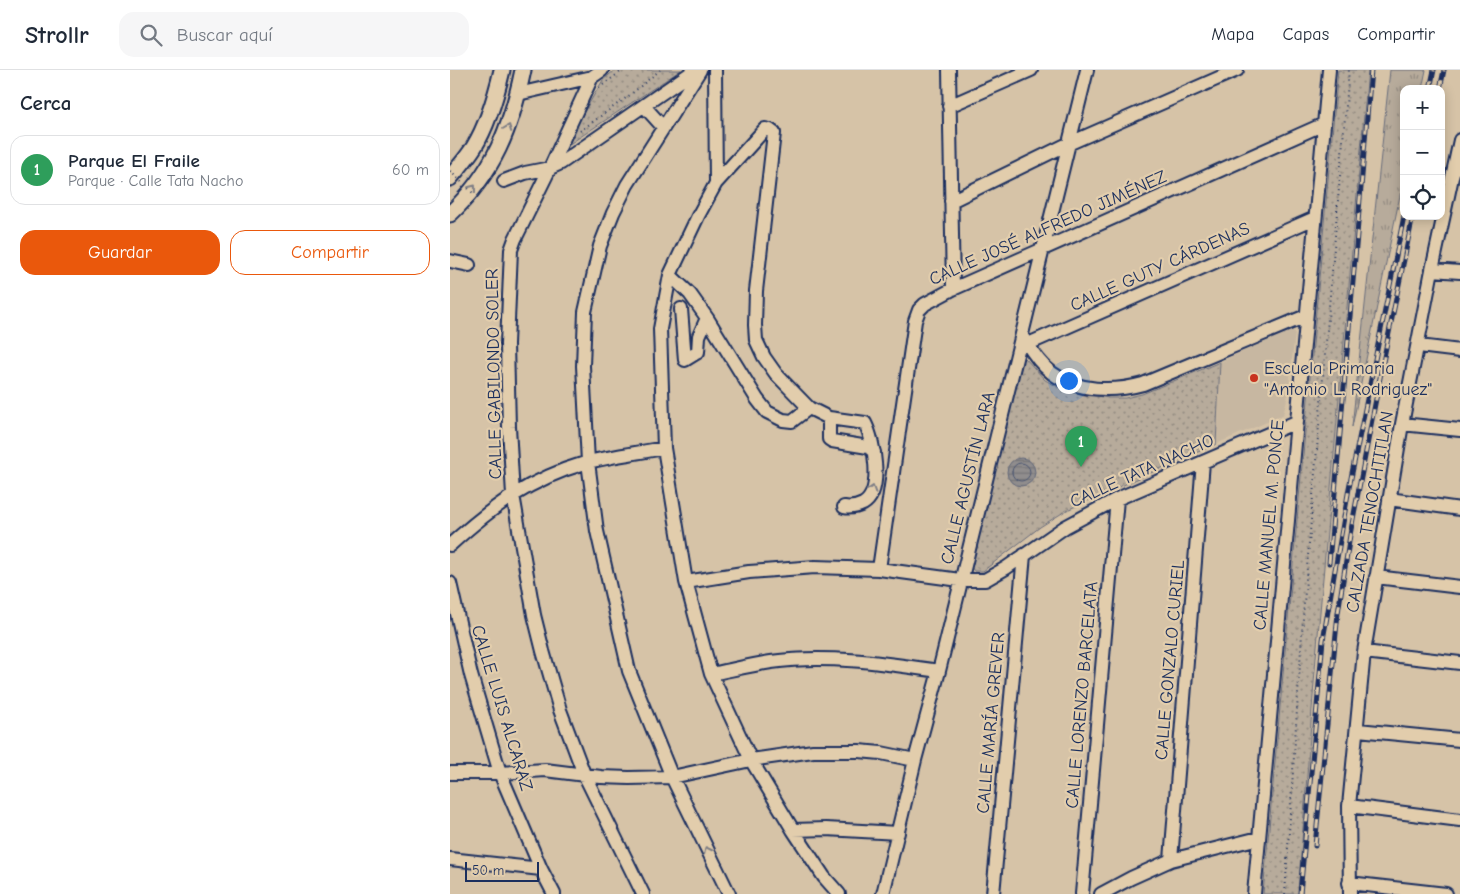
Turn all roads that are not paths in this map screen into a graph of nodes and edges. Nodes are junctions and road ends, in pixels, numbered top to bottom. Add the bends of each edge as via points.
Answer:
1 (502, 70) edge
2 (523, 70) edge
3 (695, 70) edge
4 (700, 70) edge
5 (715, 70) edge
6 (949, 70) edge
7 (1031, 70) edge
8 (1087, 70) edge
9 (1237, 70) edge
10 (1328, 70) edge
11 (597, 74) edge
12 (518, 94) junction
13 (644, 106) junction
14 (950, 106) junction
15 (1324, 124) junction
16 (664, 127) junction
17 (1460, 140) edge
18 (1068, 144) junction
19 (550, 168) junction
20 (450, 178) edge
21 (504, 181) dead end
22 (716, 183) junction
23 (951, 202) junction
24 (450, 214) edge
25 (1315, 218) junction
26 (1042, 248) junction
27 (450, 261) edge
28 (468, 265) dead end
29 (1432, 270) junction
30 (1460, 272) edge
31 (670, 275) junction
32 (953, 289) junction
33 (681, 309) dead end
34 (1306, 316) junction
35 (707, 318) junction
36 (1023, 343) junction
37 (1419, 346) junction
38 (1460, 351) edge
39 (809, 408) junction
40 (829, 418) junction
41 (1296, 422) junction
42 (1402, 424) junction
43 (1460, 430) edge
44 (664, 448) junction
45 (874, 452) junction
46 (588, 462) junction
47 (1203, 462) junction
48 (513, 495) junction
49 (1117, 498) junction
50 (1389, 499) junction
51 (844, 508) dead end
52 (1460, 508) edge
53 (450, 545) edge
54 (1024, 555) junction
55 (879, 568) junction
56 (1376, 577) junction
57 (960, 580) junction
58 (686, 582) junction
59 (450, 583) edge
60 (1460, 587) edge
61 (1364, 652) junction
62 (1460, 663) edge
63 (939, 671) junction
64 (711, 674) junction
65 (1358, 730) junction
66 (1460, 740) edge
67 (751, 760) junction
68 (915, 760) junction
69 (450, 773) edge
70 (500, 773) junction
71 (584, 774) junction
72 (672, 777) junction
73 (1349, 806) junction
74 (1460, 820) edge
75 (793, 830) junction
76 (898, 833) junction
77 (1259, 838) junction
78 (450, 859) edge
79 (1171, 860) junction
80 (541, 869) junction
81 (1349, 888) edge
82 (554, 894) edge
83 (643, 894) edge
84 (729, 894) edge
85 (839, 894) edge
86 (883, 894) edge
87 (993, 894) edge
88 (1082, 894) edge
89 (1101, 894) edge
90 (1254, 894) edge
91 (1446, 894) edge

1 - 20 main road via 474,147
2 - 12 main road
3 - 13 street
4 - 16 street
5 - 22 street
6 - 14 street
7 - 14 street
8 - 18 street, CALLE AGUSTÍN LARA
9 - 18 street
10 - 15 street, CALLE MANUEL M. PONCE
11 - 12 street
11 - 19 street, CALLE GABILONDO SOLER
24 -> 12 main road via 494,160
13 - 16 street
13 - 19 street
14 - 23 street
15 - 25 street, CALLE MANUEL M. PONCE
15 - 26 street, CALLE JOSÉ ALFREDO JIMÉNEZ
16 - 46 street via 613,213 591,282 583,343
17 - 29 street, CALZADA TENOCHTITLAN
18 - 23 street
18 - 26 street, CALLE AGUSTÍN LARA
19 - 21 street
19 - 48 street, CALLE GABILONDO SOLER via 510,255 509,427
22 - 31 street
22 - 39 street via 763,130 773,131 754,326 756,340 770,367
23 - 32 street
25 - 34 street, CALLE MANUEL M. PONCE
25 - 36 street, CALLE GUTY CÁRDENAS
26 - 32 street, CALLE JOSÉ ALFREDO JIMÉNEZ
26 - 36 street, CALLE AGUSTÍN LARA
27 - 28 street
29 - 30 street
29 - 37 street, CALZADA TENOCHTITLAN
31 - 35 street via 690,294
31 - 44 street via 660,329
32 - 55 street, CALLE JOSÉ ALFREDO JIMÉNEZ via 928,302 917,315
33 - 35 street via 685,360 698,352 698,336
34 - 36 street via 1143,384 1120,389 1088,387 1062,379 1044,366
34 - 41 street, CALLE MANUEL M. PONCE
35 - 39 street via 767,412 776,418 792,421
36 - 57 street, CALLE AGUSTÍN LARA
37 - 38 street
37 - 42 street, CALZADA TENOCHTITLAN
39 - 40 street
40 - 45 street via 865,423
40 - 45 street via 829,439 868,447
41 - 47 street, CALLE TATA NACHO
41 - 77 street, CALLE MANUEL M. PONCE
42 - 43 street
42 - 50 street, CALZADA TENOCHTITLAN
44 - 46 street
44 - 58 street
51 -> 45 street via 864,504 871,494 876,469
46 - 48 street via 560,471
46 - 72 street via 597,531 629,671
47 - 49 street, CALLE TATA NACHO
47 - 79 street, CALLE GONZALO CURIEL
48 - 53 street
48 - 71 street, CALLE GABILONDO SOLER via 543,651 560,710
49 - 54 street, CALLE TATA NACHO
49 - 88 street, CALLE LORENZO BARCELATA
50 - 52 street
50 - 56 street, CALZADA TENOCHTITLAN
54 - 57 street, CALLE TATA NACHO via 985,580
54 - 87 street, CALLE MARÍA GREVER
55 - 57 street, CALLE TATA NACHO
55 - 58 street, CALLE TATA NACHO via 794,568
56 - 60 street
56 - 61 street, CALZADA TENOCHTITLAN
57 - 63 street, CALLE AGUSTÍN LARA
58 - 64 street
59 - 70 street, CALLE LUIS ALCARAZ
61 - 62 street
61 - 65 street, CALZADA TENOCHTITLAN
63 - 64 street via 873,661 806,660 771,662
63 - 68 street, CALLE AGUSTÍN LARA
64 - 67 street
65 - 66 street
65 - 73 street, CALZADA TENOCHTITLAN
67 - 68 street via 814,751 859,751
67 - 72 street
67 - 75 street
68 - 76 street, CALLE AGUSTÍN LARA
69 - 70 street
70 - 71 street via 545,770
70 - 80 street, CALLE LUIS ALCARAZ
71 - 72 street
71 - 83 street, CALLE GABILONDO SOLER
84 -> 72 street
73 - 74 street
73 - 81 street, CALZADA TENOCHTITLAN
75 - 76 street
75 - 85 street
76 - 86 street, CALLE AGUSTÍN LARA
77 - 79 street
77 - 90 street, CALLE MANUEL M. PONCE
78 - 80 street
79 - 89 street
80 - 82 street, CALLE LUIS ALCARAZ
81 - 91 street

